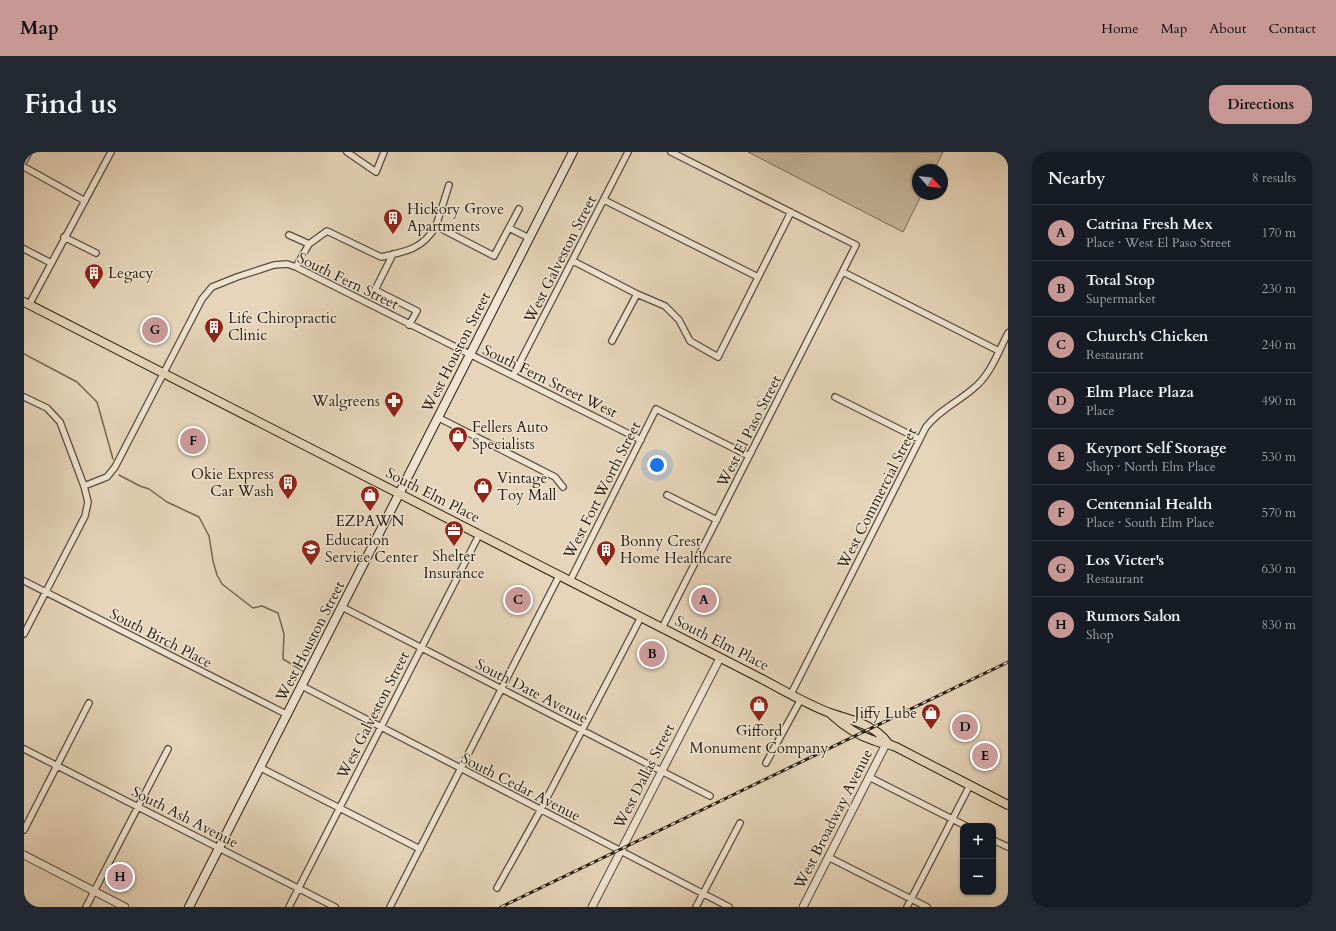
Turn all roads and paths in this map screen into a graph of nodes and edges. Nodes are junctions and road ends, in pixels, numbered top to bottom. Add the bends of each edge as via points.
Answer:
1 (29, 152) edge
2 (111, 152) edge
3 (347, 152) edge
4 (384, 152) edge
5 (573, 152) edge
6 (628, 152) edge
7 (671, 152) edge
8 (24, 161) edge
9 (24, 167) edge
10 (449, 185) dead end
11 (604, 200) junction
12 (85, 201) junction
13 (519, 209) dead end
14 (791, 212) junction
15 (436, 226) junction
16 (509, 228) junction
17 (289, 235) dead end
18 (64, 237) junction
19 (529, 238) junction
20 (309, 244) junction
21 (24, 249) edge
22 (96, 253) dead end
23 (393, 254) junction
24 (573, 260) junction
25 (50, 263) junction
26 (296, 267) junction
27 (843, 272) junction
28 (758, 277) junction
29 (637, 294) junction
30 (27, 304) edge
31 (409, 325) junction
32 (1008, 333) edge
33 (612, 341) dead end
34 (999, 352) junction
35 (470, 355) junction
36 (164, 374) junction
37 (514, 376) junction
38 (24, 397) edge
39 (835, 397) dead end
40 (438, 418) junction
41 (919, 439) junction
42 (641, 440) junction
43 (749, 456) junction
44 (84, 486) junction
45 (564, 487) dead end
46 (400, 494) junction
47 (667, 495) dead end
48 (717, 520) junction
49 (480, 535) junction
50 (559, 576) junction
51 (24, 581) edge
52 (570, 581) junction
53 (46, 592) junction
54 (342, 607) junction
55 (641, 617) junction
56 (662, 628) junction
57 (24, 634) edge
58 (421, 648) junction
59 (720, 658) junction
60 (302, 686) junction
61 (501, 689) junction
62 (791, 694) junction
63 (801, 698) junction
64 (90, 703) dead end
65 (288, 715) junction
66 (380, 728) junction
67 (581, 730) junction
68 (887, 742) junction
69 (24, 749) edge
70 (168, 749) dead end
71 (766, 763) dead end
72 (57, 766) junction
73 (261, 768) junction
74 (461, 769) junction
75 (661, 771) junction
76 (869, 777) junction
77 (970, 785) junction
78 (710, 796) dead end
79 (1008, 805) edge
80 (138, 806) junction
81 (339, 808) junction
82 (540, 811) junction
83 (952, 819) junction
84 (740, 822) dead end
85 (960, 823) edge
86 (24, 830) edge
87 (996, 841) edge
88 (1008, 847) edge
89 (220, 849) junction
90 (420, 850) junction
91 (621, 851) junction
92 (24, 856) edge
93 (828, 856) junction
94 (298, 888) junction
95 (497, 888) dead end
96 (94, 892) junction
97 (703, 893) junction
98 (911, 899) junction
99 (86, 907) edge
100 (124, 907) edge
101 (189, 907) edge
102 (289, 907) edge
103 (334, 907) edge
104 (390, 907) edge
105 (592, 907) edge
106 (696, 907) edge
107 (728, 907) edge
108 (803, 907) edge
109 (907, 907) edge
110 (927, 907) edge

1 - 8 street
2 - 12 street
3 - 4 street via 376,172
5 - 19 main road, West Houston Street
6 - 11 street, West Galveston Street
7 - 14 street
9 - 12 street
10 - 15 street
11 - 24 street, West Galveston Street
11 - 28 street
12 - 18 street
13 - 16 street
14 - 27 street, West El Paso Street via 856,245
14 - 28 street
15 - 16 street via 494,256
15 - 23 street via 420,246
16 - 19 street
17 - 20 street
18 - 22 street
18 - 25 street
19 - 35 main road, West Houston Street
20 - 23 street via 327,231 380,257
20 - 26 street
21 - 25 street
23 - 31 street via 375,290 417,310
24 - 29 street
24 - 37 street, West Galveston Street
25 - 30 street
26 - 31 street, South Fern Street
26 - 36 street, South Fern Street via 287,264 274,265 212,287 202,299
27 - 34 street
27 - 43 street, West El Paso Street
28 - 29 street via 718,357 690,341 679,320 665,306
29 - 33 street
30 - 36 main road, South Elm Place
31 - 35 street, South Fern Street
32 - 34 street, West Commercial Street
34 - 41 street, West Commercial Street via 982,380 934,418
35 - 37 street, South Fern Street West
35 - 40 main road, West Houston Street
36 - 44 street via 113,471 100,481
36 - 46 main road, South Elm Place
37 - 42 street, South Fern Street West
38 - 44 street via 47,408 60,422
39 - 41 street
40 - 45 street via 555,477
40 - 46 main road, West Houston Street
41 - 62 street, West Commercial Street
42 - 43 street, West Fort Worth Street via 656,409
42 - 52 street, West Fort Worth Street
43 - 48 street, West El Paso Street
44 - 53 street via 88,497 87,512
46 - 49 main road, South Elm Place
46 - 54 main road, West Houston Street
47 - 48 street
48 - 56 street, West El Paso Street
49 - 50 main road, South Elm Place
49 - 58 street, West Galveston Street
50 - 52 main road, South Elm Place
50 - 61 street, West Fort Worth Street
51 - 53 street, South Birch Place
52 - 55 main road, South Elm Place
53 - 57 street
53 - 65 street, South Birch Place
54 - 58 street, South Date Avenue
54 - 60 main road, West Houston Street
55 - 56 main road, South Elm Place
55 - 67 street
56 - 59 main road, South Elm Place
58 - 61 street, South Date Avenue
58 - 66 street, West Galveston Street
59 - 62 main road, South Elm Place
59 - 75 street, West Dallas Street
60 - 65 main road, West Houston Street
60 - 66 street, South Cedar Avenue
61 - 67 street, South Date Avenue
61 - 74 street, West Fort Worth Street
62 - 63 main road, South Elm Place
63 - 68 main road, South Elm Place via 830,713 871,728 881,734
63 - 71 street
64 - 72 street
65 - 73 main road, West Houston Street
66 - 74 street, South Cedar Avenue
66 - 81 street, West Galveston Street
67 - 75 street, South Date Avenue
67 - 82 street
68 - 76 street, West Broadway Avenue
68 - 77 main road, South Elm Place
69 - 72 street, South Ash Avenue
70 - 80 street
72 - 80 street, South Ash Avenue
72 - 86 street
73 - 81 street
73 - 89 main road, West Houston Street
74 - 82 street, South Cedar Avenue
74 - 90 street, West Fort Worth Street
75 - 78 street, South Date Avenue
75 - 91 street, West Dallas Street
76 - 83 street
76 - 93 street, West Broadway Avenue
77 - 79 main road, South Elm Place
77 - 83 street
80 - 89 street, South Ash Avenue
80 - 96 street
81 - 90 street
81 - 94 street, West Galveston Street
82 - 91 street, South Cedar Avenue
82 - 95 street
83 - 85 street
83 - 98 street
84 - 97 street
87 - 88 street
89 - 94 street, South Ash Avenue
89 - 101 main road, West Houston Street
90 - 104 street, West Fort Worth Street
91 - 97 street, South Cedar Avenue
91 - 105 street, West Dallas Street
92 - 96 street
93 - 98 street
93 - 108 street, West Broadway Avenue
94 - 102 street, West Galveston Street
94 - 103 street, South Ash Avenue
96 - 99 street
96 - 100 street
97 - 106 street
97 - 107 street, South Cedar Avenue
98 - 109 street
98 - 110 street

